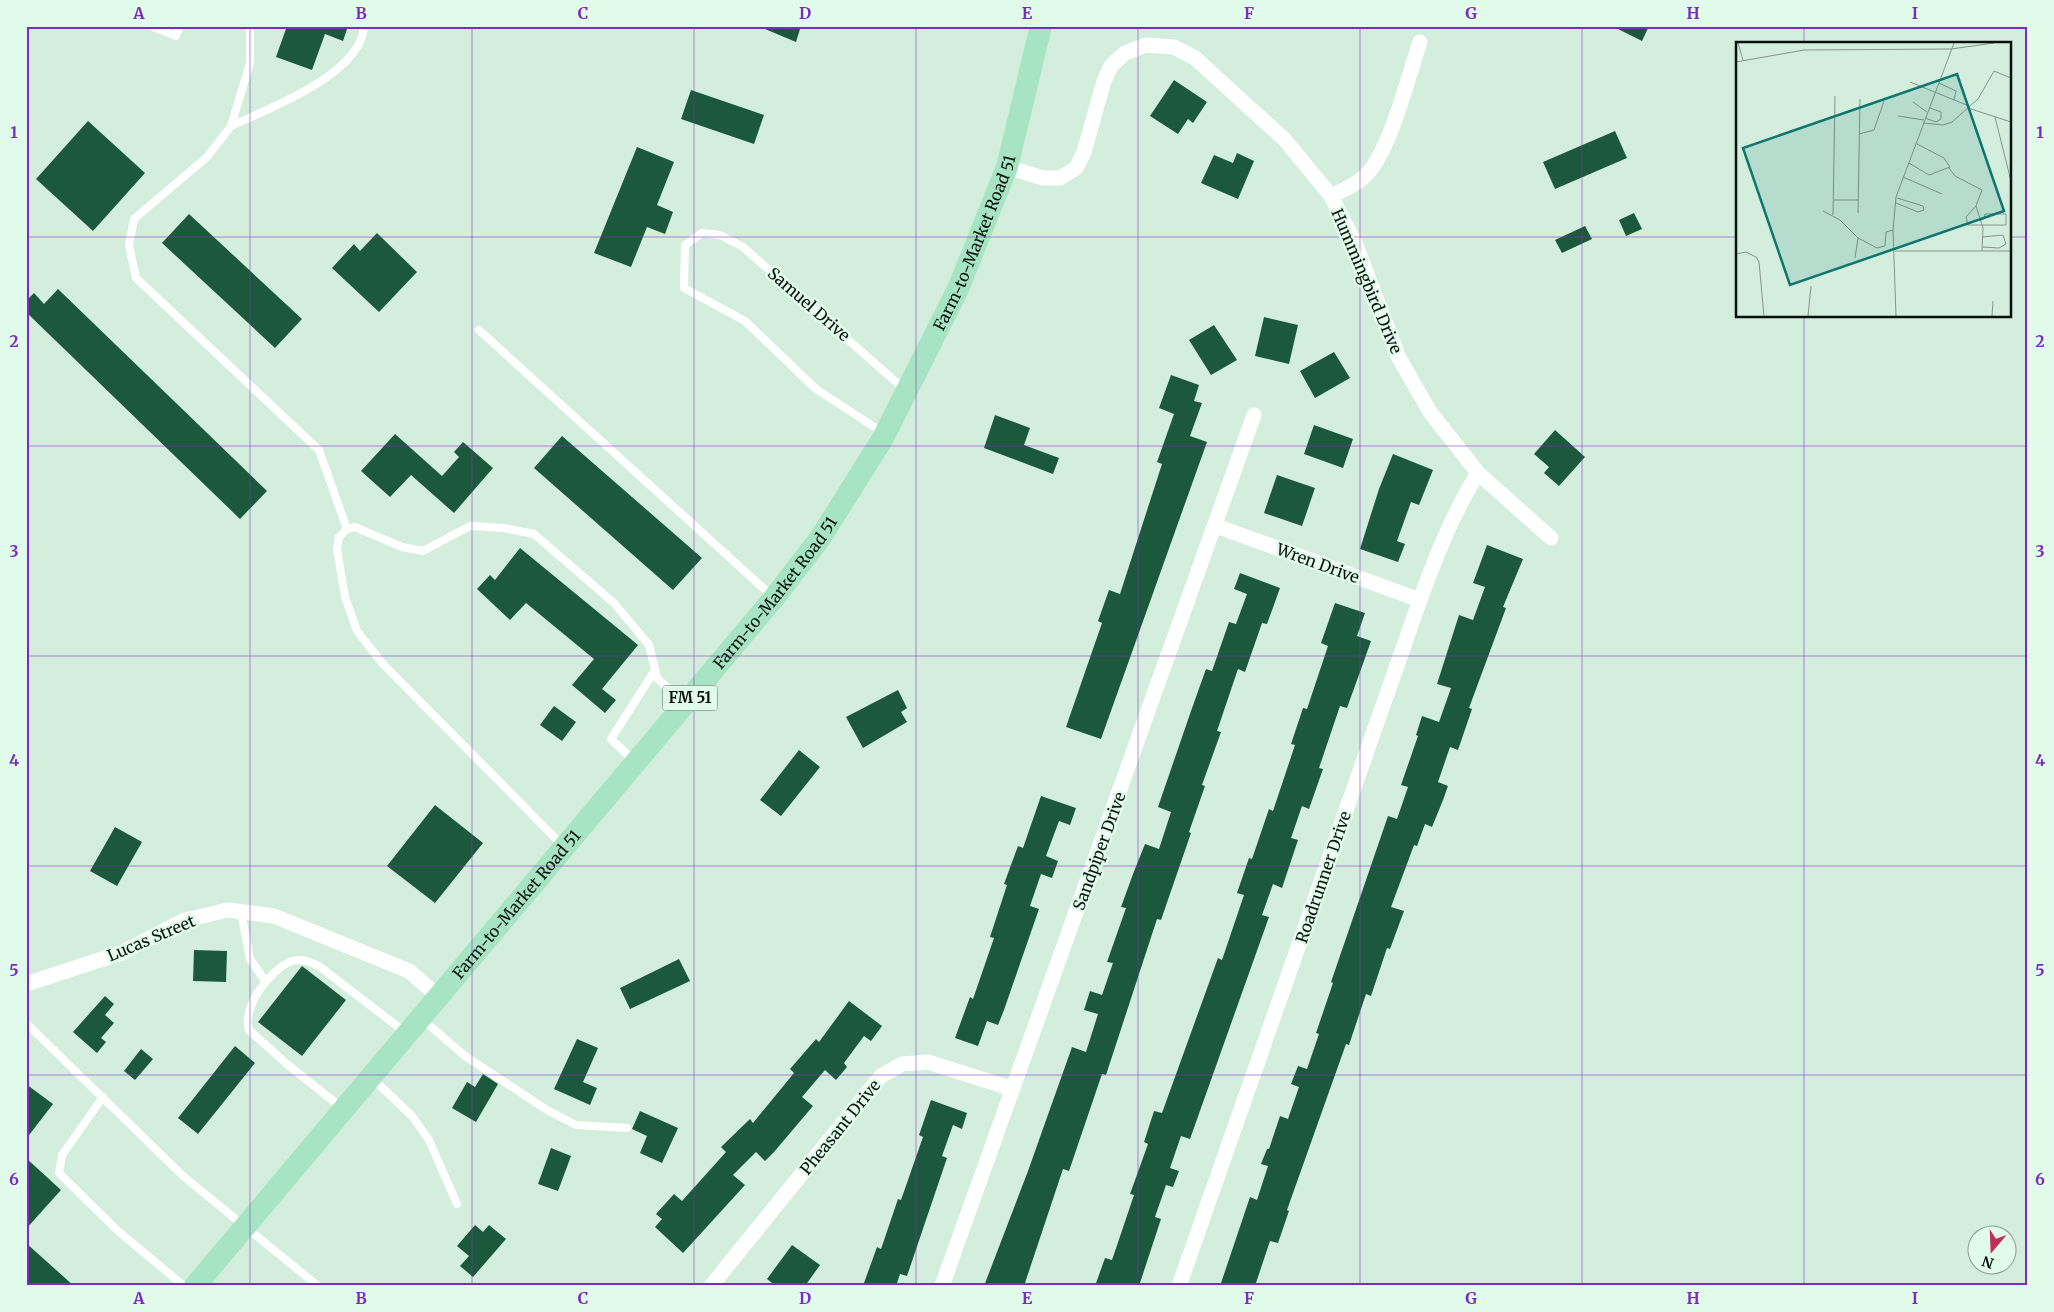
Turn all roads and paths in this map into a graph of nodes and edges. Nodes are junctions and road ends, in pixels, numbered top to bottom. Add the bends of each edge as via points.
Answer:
1 (151, 26) edge
2 (180, 26) edge
3 (250, 26) edge
4 (364, 26) edge
5 (1041, 26) edge
6 (1420, 42) dead end
7 (231, 126) junction
8 (1007, 167) junction
9 (1331, 196) junction
10 (479, 330) dead end
11 (906, 392) junction
12 (1254, 415) dead end
13 (885, 434) junction
14 (1478, 473) junction
15 (1216, 526) junction
16 (347, 529) junction
17 (1550, 538) dead end
18 (774, 598) junction
19 (1420, 600) junction
20 (655, 670) junction
21 (685, 704) junction
22 (636, 762) junction
23 (564, 847) junction
24 (241, 912) junction
25 (266, 982) junction
26 (26, 984) edge
27 (438, 996) junction
28 (26, 1023) edge
29 (414, 1026) junction
30 (371, 1077) junction
31 (1013, 1089) junction
32 (103, 1097) junction
33 (344, 1109) junction
34 (627, 1128) dead end
35 (457, 1204) dead end
36 (245, 1226) junction
37 (184, 1286) edge
38 (195, 1286) edge
39 (318, 1286) edge
40 (711, 1286) edge
41 (942, 1286) edge
42 (1179, 1286) edge

1 - 2 lane via 176,36
3 - 7 lane via 250,63
4 - 7 lane via 364,37 344,64 298,95
5 - 8 main road, Farm-to-Market Road 51 / FM 51
6 - 9 street via 1385,145 1371,169 1355,184
7 - 16 lane via 207,157 134,219 129,245 136,278 319,450
8 - 9 street, Hummingbird Drive via 1043,178 1060,178 1076,168 1111,66 1125,53 1146,45 1174,47 1195,58 1240,97 1285,140
8 - 11 main road, Farm-to-Market Road 51 / FM 51 via 958,288
9 - 14 street, Hummingbird Drive via 1355,244 1399,358 1430,412
10 - 18 lane
11 - 13 main road, Farm-to-Market Road 51 / FM 51
11 - 13 lane, Samuel Drive via 744,247 720,235 702,233 685,245 684,288 745,321 816,389
12 - 15 street, Sandpiper Drive
13 - 18 main road, Farm-to-Market Road 51 / FM 51 via 821,536
14 - 17 street, Hummingbird Drive
14 - 19 street, Roadrunner Drive via 1462,498
15 - 19 street, Wren Drive
15 - 31 street, Sandpiper Drive
16 - 20 lane via 355,527 389,543 423,551 470,526 534,534 614,603 649,645
16 - 23 lane via 339,537 337,549 345,597 357,631 383,664
18 - 21 main road, Farm-to-Market Road 51 / FM 51
19 - 42 street, Roadrunner Drive
20 - 21 lane via 657,678
20 - 22 lane via 611,739
21 - 22 main road, Farm-to-Market Road 51 / FM 51
22 - 23 main road, Farm-to-Market Road 51 / FM 51
23 - 27 main road, Farm-to-Market Road 51 / FM 51
24 - 25 lane via 250,959
24 - 26 street, Lucas Street via 228,910 185,920 121,953
24 - 27 street, Lucas Street via 274,916 409,971
25 - 29 lane via 291,962 305,960
25 - 33 lane via 248,1011 249,1030
27 - 29 main road, Farm-to-Market Road 51 / FM 51
28 - 32 lane
29 - 30 main road, Farm-to-Market Road 51 / FM 51
29 - 34 lane via 576,1125
30 - 33 main road, Farm-to-Market Road 51 / FM 51
30 - 35 lane via 412,1116 429,1140
31 - 40 street, Pheasant Drive via 928,1062 902,1064 881,1076
31 - 41 street, Sandpiper Drive
32 - 36 lane via 183,1176
32 - 37 lane via 62,1155 59,1173 118,1231
33 - 36 main road, Farm-to-Market Road 51 / FM 51
36 - 38 main road, Farm-to-Market Road 51 / FM 51
36 - 39 lane

